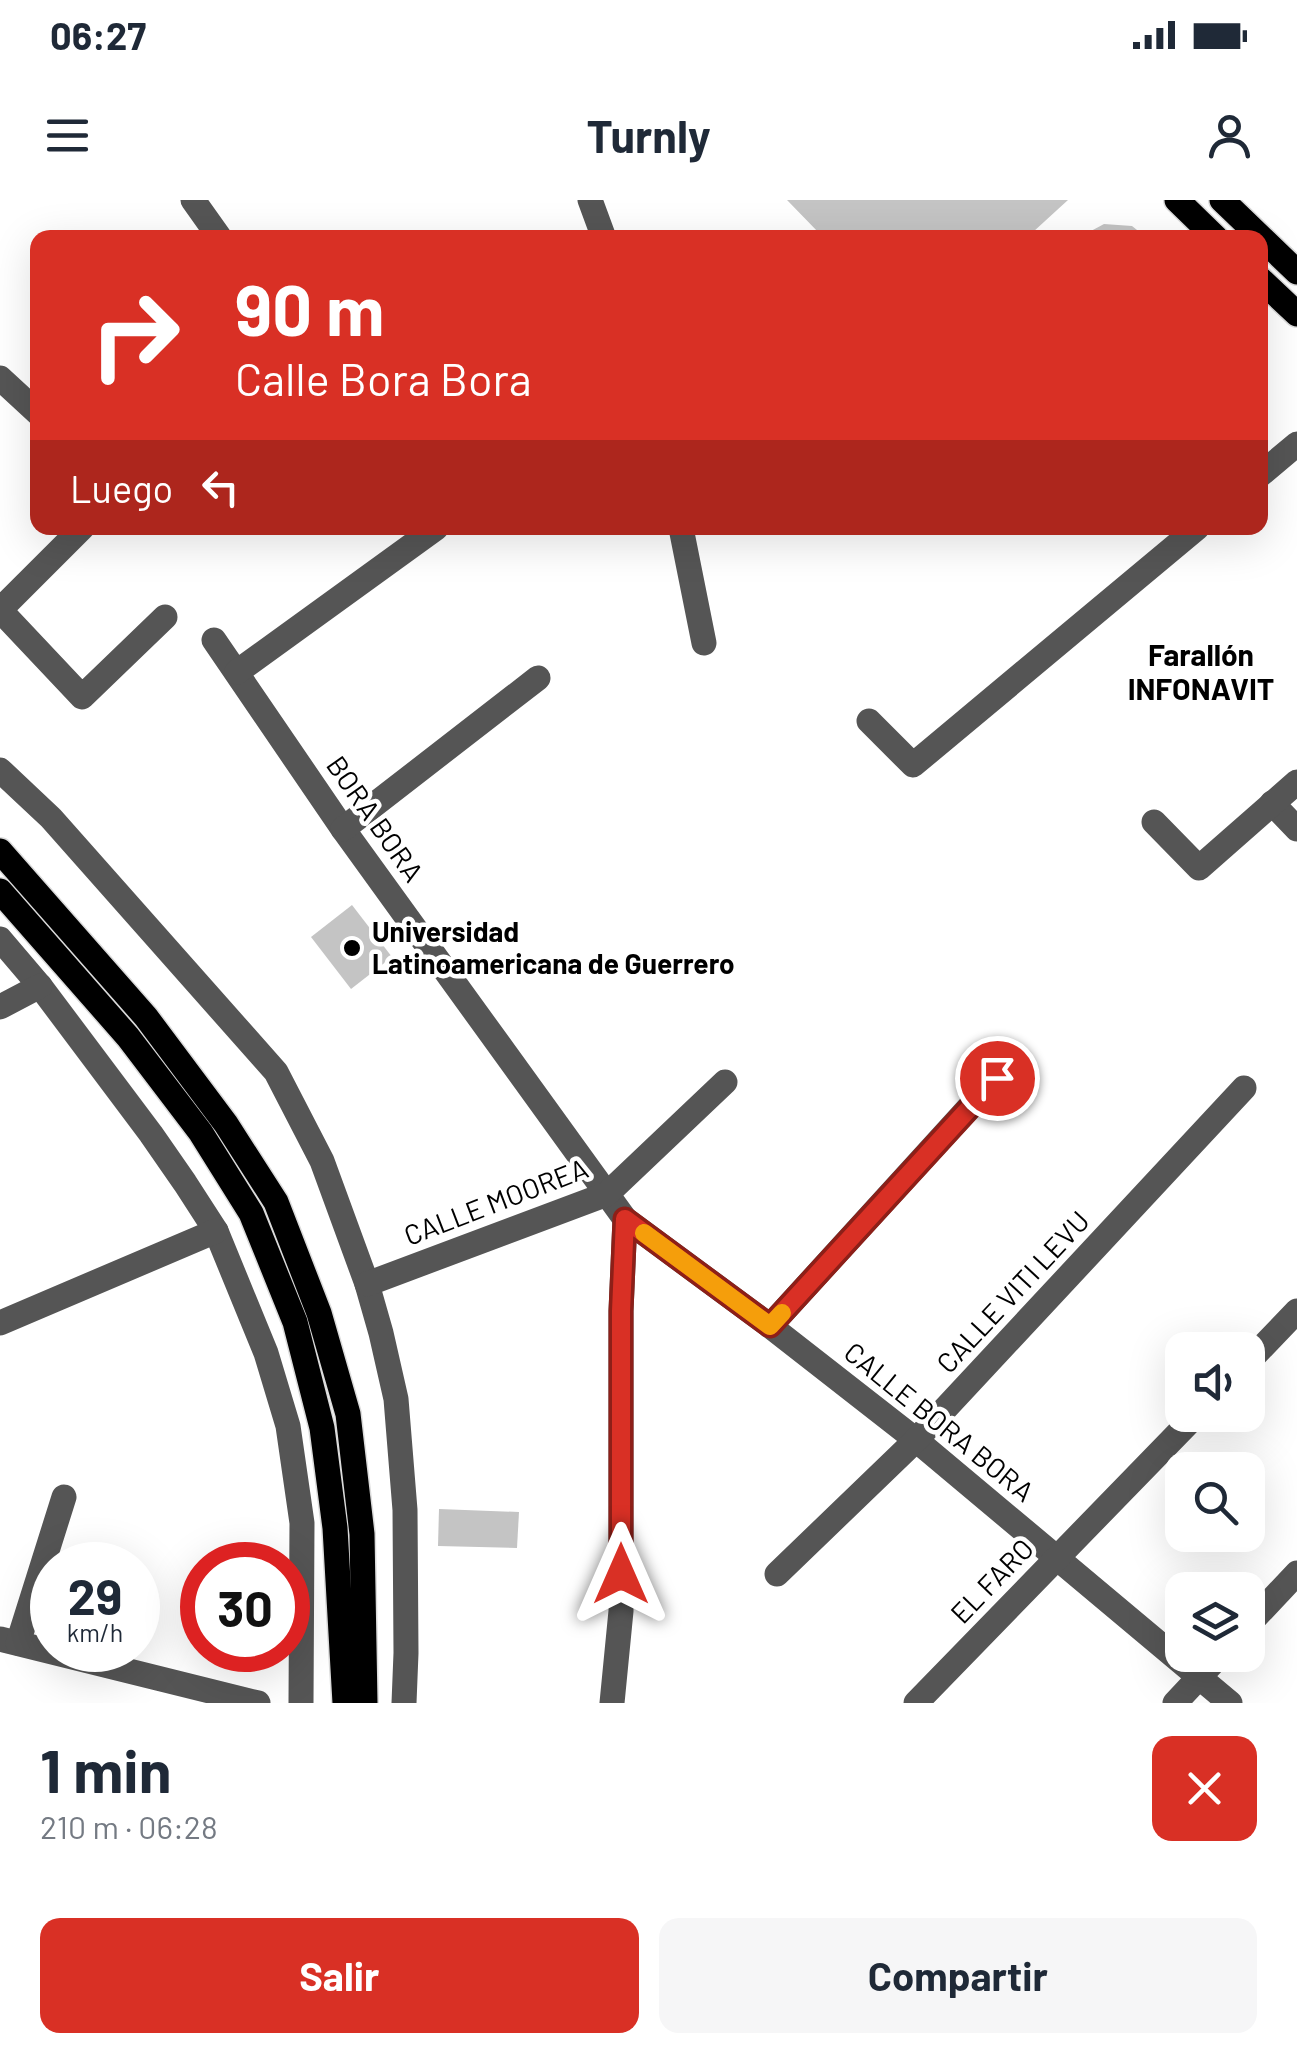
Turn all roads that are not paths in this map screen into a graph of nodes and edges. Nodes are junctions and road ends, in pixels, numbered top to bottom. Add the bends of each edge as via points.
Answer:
1 (193, 200) edge
2 (590, 200) edge
3 (1176, 200) edge
4 (1222, 200) edge
5 (214, 230) edge
6 (601, 230) edge
7 (1208, 230) edge
8 (1253, 230) edge
9 (1268, 244) edge
10 (1297, 272) edge
11 (1268, 287) edge
12 (1297, 314) edge
13 (0, 378) edge
14 (30, 406) edge
15 (1297, 444) edge
16 (1268, 468) edge
17 (75, 535) edge
18 (426, 535) edge
19 (682, 535) edge
20 (1190, 535) edge
21 (0, 610) edge
22 (165, 617) dead end
23 (214, 640) dead end
24 (704, 643) dead end
25 (237, 672) junction
26 (538, 678) dead end
27 (869, 721) dead end
28 (0, 770) edge
29 (1297, 782) edge
30 (1272, 803) junction
31 (1154, 822) dead end
32 (343, 828) junction
33 (1297, 829) edge
34 (0, 850) edge
35 (0, 891) edge
36 (0, 940) edge
37 (40, 986) junction
38 (0, 1007) edge
39 (997, 1078) dead end
40 (725, 1082) dead end
41 (1244, 1088) dead end
42 (607, 1194) junction
43 (625, 1219) junction
44 (216, 1231) junction
45 (367, 1284) junction
46 (1297, 1311) edge
47 (0, 1322) edge
48 (770, 1326) junction
49 (1265, 1344) edge
50 (1179, 1432) edge
51 (916, 1440) junction
52 (64, 1497) dead end
53 (1058, 1557) junction
54 (1297, 1573) edge
55 (777, 1574) dead end
56 (1265, 1608) edge
57 (9, 1641) edge
58 (1205, 1672) edge
59 (1200, 1677) junction
60 (258, 1703) edge
61 (301, 1703) edge
62 (345, 1703) edge
63 (366, 1703) edge
64 (404, 1703) edge
65 (612, 1703) edge
66 (916, 1703) edge
67 (1175, 1703) edge
68 (1230, 1703) edge

1 - 5 street
2 - 6 street
3 - 7 main road
4 - 8 main road
9 - 10 main road
11 - 12 main road
13 - 14 street
15 - 16 street
17 - 21 street
18 - 25 street
19 - 24 street
20 - 27 street via 913,765
21 - 22 street via 82,698
23 - 25 street
25 - 32 street, BORA BORA
26 - 32 street
28 - 45 street via 51,818 280,1076 322,1161
29 - 30 street
30 - 31 street via 1199,868
30 - 33 street
32 - 42 street, BORA BORA
34 - 63 main road via 146,1017 276,1202 319,1313 348,1414 362,1534
35 - 62 main road via 128,1037 251,1213 295,1322 322,1428
36 - 37 street
37 - 38 street
37 - 44 street
39 - 48 street
40 - 42 street, CALLE MOOREA
41 - 51 street, CALLE VITI LEVU
42 - 43 street, CALLE BORA BORA
42 - 45 street, CALLE MOOREA
43 - 48 street, CALLE BORA BORA
43 - 65 street via 621,1611
44 - 47 street
44 - 61 street via 288,1426 302,1523
45 - 64 street via 396,1399 405,1510
46 - 49 street
48 - 51 street, CALLE BORA BORA
50 - 53 street, EL FARO
51 - 53 street, CALLE BORA BORA
51 - 55 street, CALLE VITI LEVU
52 - 57 street
53 - 59 street, CALLE BORA BORA
53 - 66 street, EL FARO
54 - 56 street
57 - 60 street
58 - 59 street
59 - 67 street
59 - 68 street, CALLE BORA BORA

